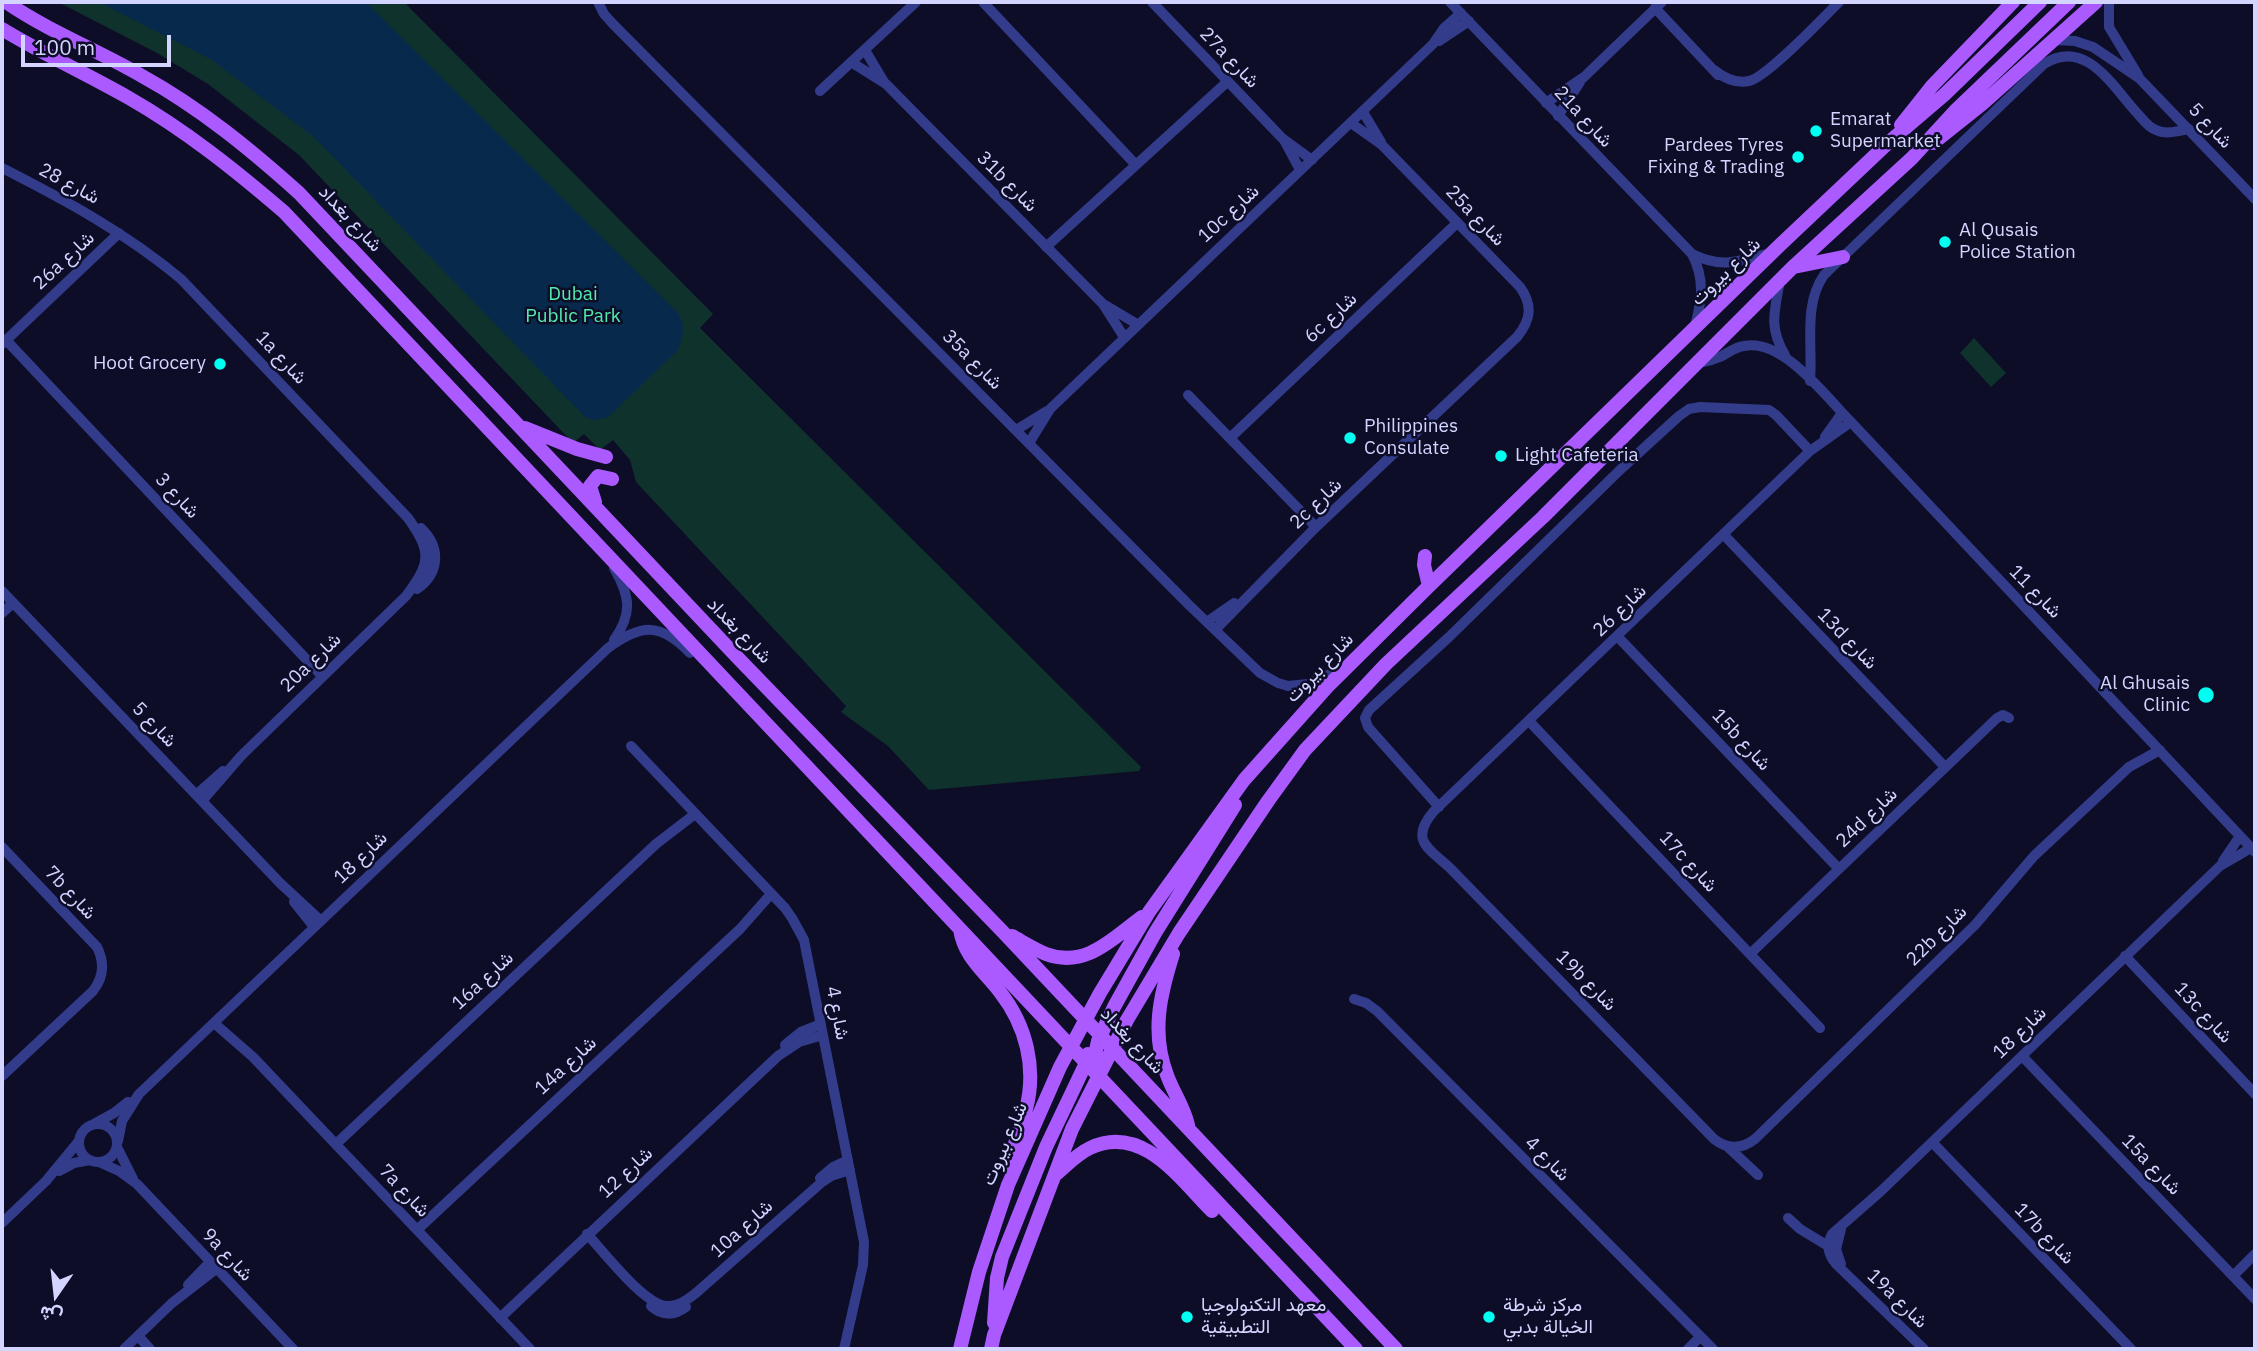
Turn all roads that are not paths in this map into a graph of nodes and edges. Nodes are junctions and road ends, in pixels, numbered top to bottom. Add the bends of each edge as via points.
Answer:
1 (6, 2) edge
2 (598, 2) edge
3 (916, 2) edge
4 (982, 2) edge
5 (1152, 2) edge
6 (1450, 2) edge
7 (1839, 2) edge
8 (2013, 2) edge
9 (2040, 2) edge
10 (2069, 2) edge
11 (2096, 2) edge
12 (2109, 2) edge
13 (1659, 5) edge
14 (1465, 17) junction
15 (2, 29) edge
16 (2054, 40) junction
17 (865, 50) junction
18 (2109, 56) junction
19 (2040, 60) junction
20 (851, 62) junction
21 (1584, 76) junction
22 (2105, 78) junction
23 (2139, 78) junction
24 (1227, 82) junction
25 (886, 84) junction
26 (820, 91) dead end
27 (1546, 103) junction
28 (1363, 112) junction
29 (1558, 116) junction
30 (1351, 123) junction
31 (2189, 129) junction
32 (1282, 138) junction
33 (1889, 142) junction
34 (1382, 145) junction
35 (1912, 158) junction
36 (1312, 160) junction
37 (1136, 165) junction
38 (2, 168) edge
39 (1300, 170) junction
40 (2255, 199) edge
41 (1457, 223) junction
42 (119, 233) junction
43 (1046, 247) junction
44 (1774, 252) junction
45 (1692, 254) junction
46 (1843, 257) junction
47 (1793, 268) junction
48 (1780, 280) junction
49 (1103, 304) junction
50 (1528, 318) joint
51 (1138, 324) junction
52 (1694, 329) junction
53 (1124, 337) junction
54 (4, 342) edge
55 (1787, 357) junction
56 (1699, 363) junction
57 (1810, 381) junction
58 (1188, 395) dead end
59 (1050, 410) junction
60 (1842, 413) junction
61 (1851, 422) junction
62 (518, 426) junction
63 (1016, 430) junction
64 (1230, 438) junction
65 (1824, 440) junction
66 (1029, 443) junction
67 (1810, 451) junction
68 (606, 457) dead end
69 (612, 480) dead end
70 (599, 509) junction
71 (408, 518) joint
72 (1316, 527) junction
73 (1724, 535) junction
74 (606, 553) junction
75 (1425, 556) dead end
76 (1429, 586) junction
77 (6, 598) edge
78 (2, 613) edge
79 (1212, 625) junction
80 (1618, 637) junction
81 (608, 648) junction
82 (1347, 666) junction
83 (322, 676) junction
84 (743, 698) junction
85 (2010, 718) dead end
86 (1529, 721) junction
87 (2150, 739) junction
88 (631, 746) dead end
89 (2160, 750) junction
90 (1945, 767) junction
91 (2129, 767) junction
92 (1244, 780) junction
93 (199, 798) junction
94 (1439, 807) junction
95 (692, 811) junction
96 (2240, 836) junction
97 (2, 847) edge
98 (2253, 850) edge
99 (1439, 858) joint
100 (2220, 866) junction
101 (1839, 869) junction
102 (774, 897) junction
103 (1149, 912) junction
104 (318, 924) junction
105 (960, 928) junction
106 (1003, 932) junction
107 (1179, 933) junction
108 (1750, 954) junction
109 (2125, 956) junction
110 (1354, 999) dead end
111 (217, 1020) junction
112 (1086, 1020) junction
113 (1820, 1028) dead end
114 (822, 1030) junction
115 (1100, 1035) junction
116 (1071, 1046) junction
117 (1113, 1048) junction
118 (2022, 1056) junction
119 (1086, 1063) junction
120 (2, 1076) edge
121 (1098, 1076) junction
122 (139, 1094) junction
123 (2255, 1094) edge
124 (92, 1124) junction
125 (1766, 1127) junction
126 (1189, 1129) junction
127 (1706, 1130) junction
128 (79, 1141) junction
129 (1932, 1143) junction
130 (117, 1144) junction
131 (336, 1144) junction
132 (1728, 1147) junction
133 (94, 1161) junction
134 (849, 1165) junction
135 (1758, 1175) dead end
136 (1052, 1179) junction
137 (46, 1181) junction
138 (136, 1184) junction
139 (1008, 1185) junction
140 (1788, 1218) dead end
141 (2, 1223) edge
142 (1844, 1224) junction
143 (417, 1230) junction
144 (586, 1234) junction
145 (1828, 1246) junction
146 (2255, 1254) edge
147 (213, 1265) junction
148 (1846, 1273) junction
149 (2233, 1276) junction
150 (1307, 1297) junction
151 (2255, 1299) edge
152 (500, 1318) junction
153 (138, 1336) junction
154 (1700, 1337) junction
155 (992, 1342) edge
156 (124, 1349) edge
157 (150, 1349) edge
158 (293, 1349) edge
159 (530, 1349) edge
160 (844, 1349) edge
161 (960, 1349) edge
162 (1356, 1349) edge
163 (1396, 1349) edge
164 (1688, 1349) edge
165 (1713, 1349) edge
166 (1924, 1349) edge
167 (2131, 1349) edge

1 - 62 main road, شارع بغداد via 154,83 262,160 324,219
2 - 63 street, 35a شارع via 604,14
3 - 17 street
4 - 37 street
5 - 24 street, 27a شارع
6 - 14 street, 21a شارع
7 - 13 street via 1753,86 1738,88 1725,83
8 - 33 main road, شارع بيروت via 1932,86
9 - 33 main road, شارع بيروت
10 - 35 main road
11 - 16 main road
12 - 23 street, شارع 5 via 2109,27
13 - 21 street
14 - 27 street, 21a شارع
14 - 28 street, 10c شارع
15 - 74 main road via 161,117 284,212
16 - 18 street, شارع 5 via 2085,44
16 - 19 main road
17 - 20 street
17 - 25 street, 31b شارع
18 - 22 street
18 - 23 street, شارع 5
19 - 22 street via 2072,55 2090,63
19 - 35 main road
19 - 46 street
20 - 25 street, 31b شارع
20 - 26 street
21 - 27 street
21 - 29 street
22 - 31 street via 2151,128 2165,132
23 - 31 street, شارع 5
24 - 32 street, 27a شارع
24 - 37 street
25 - 43 street, 31b شارع
27 - 29 street, 21a شارع
28 - 30 street, 10c شارع
28 - 34 street, 25a شارع
29 - 45 street, 21a شارع
30 - 34 street, 25a شارع
30 - 36 street, 10c شارع
31 - 40 street, شارع 5
32 - 36 street, 27a شارع
32 - 39 street, 27a شارع
33 - 44 main road, شارع بيروت
34 - 41 street, 25a شارع
35 - 47 main road
36 - 39 street, 10c شارع
37 - 43 street
38 - 42 street, شارع 28
39 - 51 street, 10c شارع
41 - 50 street, 25a شارع via 1520,287 1529,304
41 - 64 street, 6c شارع
42 - 54 street, 26a شارع
42 - 71 street, 1a شارع via 181,279
43 - 49 street, 31b شارع
44 - 45 street, 21a شارع via 1722,264
44 - 52 main road, شارع بيروت
45 - 52 street, 21a شارع via 1702,281
46 - 47 main road
46 - 57 street via 1824,275 1814,293
47 - 48 main road
48 - 55 street, شارع 11 via 1773,321
48 - 56 main road
49 - 51 street, 31b شارع
49 - 53 street, 31b شارع
50 - 72 street, 2c شارع via 1517,337
51 - 53 street, 10c شارع
52 - 76 main road, شارع بيروت
53 - 59 street, 10c شارع
54 - 83 street, شارع 3
55 - 56 street, شارع 11 via 1766,347 1746,345
55 - 57 street, شارع 11
56 - 107 main road via 1323,730 1268,801
57 - 60 street, شارع 11
58 - 64 street
59 - 63 street, 10c شارع
59 - 66 street, 10c شارع
60 - 61 street, شارع 11
60 - 65 street, شارع 26
61 - 65 street, شارع 26
61 - 87 street, شارع 11
62 - 68 main road
62 - 70 main road, شارع بغداد
63 - 66 street, 35a شارع
64 - 72 street
65 - 67 street, شارع 26
66 - 79 street, 35a شارع
67 - 73 street, شارع 26
67 - 94 street via 1769,410 1689,410 1369,710 1365,718 1368,727
69 - 70 main road via 598,476 590,486
70 - 106 main road, شارع بغداد
71 - 83 street, 20a شارع via 433,543 436,558 429,578
72 - 79 street, 2c شارع
73 - 80 street, شارع 26
73 - 90 street, 13d شارع
74 - 81 street, شارع 18 via 628,605 622,628
74 - 84 main road
75 - 76 main road
76 - 82 main road, شارع بيروت
77 - 78 street
77 - 93 street, شارع 5
79 - 82 street, 35a شارع via 1260,673 1278,684 1308,684
80 - 86 street, شارع 26
80 - 101 street, 15b شارع
81 - 84 street, شارع 18 via 639,630 663,632
81 - 104 street, شارع 18
82 - 92 main road, شارع بيروت
83 - 93 street, 20a شارع
84 - 105 main road
85 - 90 street, 24d شارع via 1997,718
86 - 94 street, شارع 26
86 - 108 street, 17c شارع
87 - 89 street, شارع 11
87 - 91 street, 22b شارع
88 - 95 street, شارع 4
89 - 91 street, 22b شارع
89 - 96 street, شارع 11
90 - 101 street, 24d شارع
91 - 125 street, 22b شارع via 2034,856 1975,925
92 - 103 main road, شارع بيروت
92 - 115 main road via 1228,819 1155,933
93 - 104 street, شارع 5
94 - 99 street, شارع 26 via 1422,834 1427,849
95 - 102 street, شارع 4
95 - 131 street, 16a شارع
96 - 98 street, شارع 11
96 - 100 street, شارع 18
97 - 120 street, 7b شارع via 97,947 103,969 93,991
98 - 100 street, شارع 18
99 - 127 street, 19b شارع
100 - 109 street, شارع 18
101 - 108 street, 24d شارع
102 - 114 street, شارع 4 via 804,940
102 - 143 street, 14a شارع
103 - 106 main road via 1104,947 1078,957 1046,954
103 - 112 main road, شارع بيروت
104 - 111 street, شارع 18
105 - 116 main road
105 - 139 main road via 969,956 1018,1019 1028,1053 1029,1097 1010,1157
106 - 112 main road, شارع بغداد
107 - 117 main road
107 - 126 main road via 1160,998 1157,1034 1168,1079
108 - 113 street, 17c شارع
109 - 118 street, شارع 18
109 - 123 street, 13c شارع
110 - 154 street, شارع 4 via 1377,1011
111 - 122 street, شارع 18
111 - 131 street, 7a شارع
112 - 115 main road, شارع بغداد
112 - 116 main road, شارع بيروت
112 - 119 main road
114 - 134 street, شارع 4
114 - 144 street, شارع 12 via 778,1056
115 - 117 main road, شارع بغداد
115 - 121 main road via 1095,1055
116 - 119 main road
116 - 139 main road, شارع بيروت
117 - 121 main road
117 - 126 main road, شارع بغداد
118 - 129 street, شارع 18
118 - 149 street, 15a شارع
119 - 121 main road
119 - 155 main road via 1002,1257
121 - 136 main road
121 - 150 main road
122 - 124 street, شارع 18
122 - 130 street, شارع 18 via 122,1121
124 - 128 street
124 - 130 street via 113,1130
125 - 127 street, 22b شارع via 1735,1142 1721,1140
125 - 132 street, 22b شارع via 1744,1146
126 - 163 main road, شارع بغداد
127 - 132 street
128 - 133 street via 82,1152
128 - 137 street
129 - 142 street, شارع 18
129 - 167 street, 17b شارع
130 - 133 street via 111,1158
130 - 138 street, 9a شارع
131 - 143 street, 7a شارع
132 - 135 street
133 - 137 street via 66,1167
133 - 138 street, 9a شارع
134 - 144 street, 10a شارع via 810,1191 696,1293 685,1309 672,1314 653,1309
134 - 160 street, شارع 4 via 864,1254
136 - 150 main road via 1079,1155 1105,1143 1126,1143 1146,1150 1163,1161 1265,1264
136 - 155 main road
137 - 141 street
138 - 147 street, 9a شارع
139 - 161 main road, شارع بيروت
140 - 145 street
142 - 145 street, شارع 18 via 1832,1234
142 - 148 street via 1836,1249
143 - 152 street, 7a شارع
144 - 152 street, شارع 12
145 - 148 street via 1832,1259
146 - 149 street
147 - 153 street
147 - 158 street, 9a شارع
148 - 166 street, 19a شارع
149 - 151 street, 15a شارع
150 - 162 main road
152 - 159 street, 7a شارع
153 - 156 street
153 - 157 street
154 - 164 street
154 - 165 street, شارع 4

